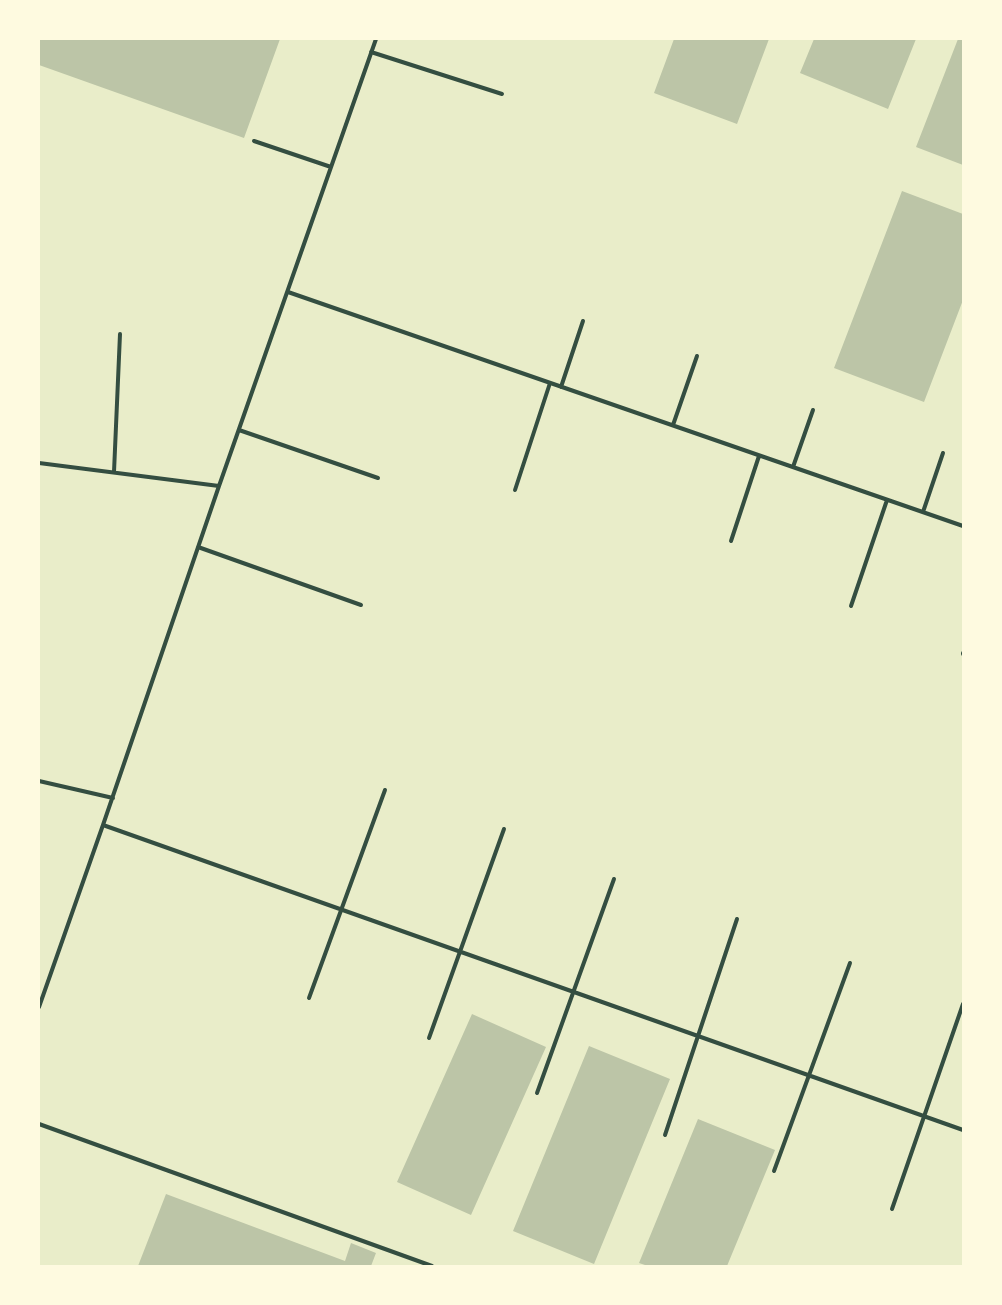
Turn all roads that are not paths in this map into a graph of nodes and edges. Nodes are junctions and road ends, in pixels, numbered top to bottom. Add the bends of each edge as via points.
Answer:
1 (376, 39) edge
2 (371, 52) junction
3 (502, 94) dead end
4 (254, 141) dead end
5 (331, 167) junction
6 (288, 292) junction
7 (583, 321) dead end
8 (120, 334) dead end
9 (697, 356) dead end
10 (550, 383) junction
11 (561, 387) junction
12 (813, 410) dead end
13 (673, 426) junction
14 (239, 430) junction
15 (942, 454) dead end
16 (760, 456) junction
17 (39, 463) edge
18 (793, 468) junction
19 (114, 472) junction
20 (378, 478) dead end
21 (219, 486) junction
22 (515, 490) dead end
23 (887, 500) junction
24 (923, 512) junction
25 (963, 526) edge
26 (731, 542) dead end
27 (198, 548) junction
28 (361, 605) dead end
29 (850, 606) dead end
30 (39, 781) edge
31 (385, 790) dead end
32 (113, 798) junction
33 (103, 826) junction
34 (504, 829) dead end
35 (614, 880) dead end
36 (340, 910) junction
37 (737, 920) dead end
38 (460, 952) junction
39 (850, 963) dead end
40 (573, 992) junction
41 (308, 998) dead end
42 (963, 1004) edge
43 (39, 1007) edge
44 (698, 1036) junction
45 (429, 1038) dead end
46 (809, 1076) junction
47 (537, 1092) dead end
48 (924, 1116) junction
49 (39, 1124) edge
50 (963, 1130) edge
51 (665, 1135) dead end
52 (774, 1171) dead end
53 (892, 1209) dead end
54 (432, 1266) edge

1 - 2 lane
2 - 3 lane
2 - 5 lane
4 - 5 lane
5 - 6 lane
6 - 10 lane
6 - 14 lane
7 - 11 lane
8 - 19 lane
9 - 13 lane
10 - 11 lane
10 - 22 lane
11 - 13 lane
12 - 18 lane
13 - 16 lane
14 - 20 lane
14 - 21 lane
15 - 24 lane
16 - 18 lane
16 - 26 lane
17 - 19 lane
18 - 23 lane
19 - 21 lane
21 - 27 lane
23 - 24 lane
23 - 29 lane
24 - 25 lane
27 - 28 lane
27 - 32 lane
30 - 32 lane
31 - 36 lane
32 - 33 lane
33 - 36 lane
33 - 43 lane
34 - 38 lane
35 - 40 lane
36 - 38 lane
36 - 41 lane
37 - 44 lane
38 - 40 lane
38 - 45 lane
39 - 46 lane
40 - 44 lane
40 - 47 lane
42 - 48 lane
44 - 46 lane
44 - 51 lane
46 - 48 lane
46 - 52 lane
48 - 50 lane
48 - 53 lane
49 - 54 lane

